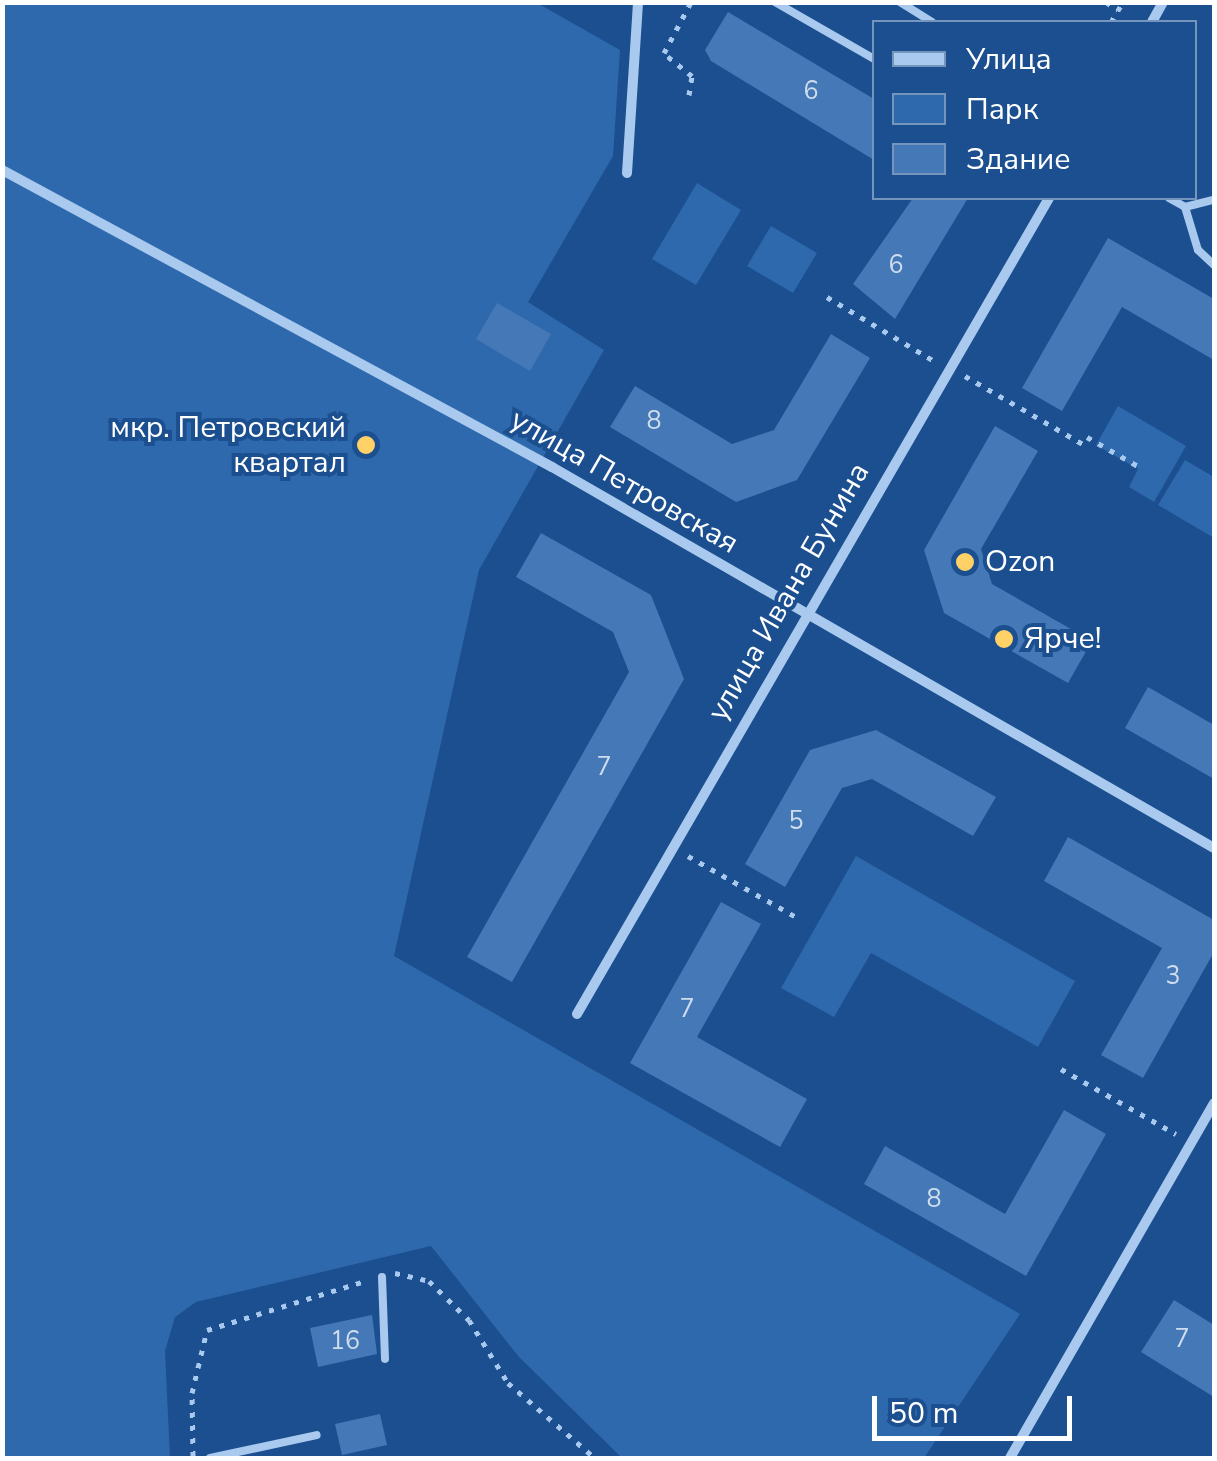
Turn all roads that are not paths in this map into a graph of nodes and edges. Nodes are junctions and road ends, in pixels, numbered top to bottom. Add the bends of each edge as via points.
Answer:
1 (638, 2) edge
2 (774, 2) edge
3 (900, 2) edge
4 (929, 20) edge
5 (872, 59) edge
6 (2, 170) edge
7 (627, 173) dead end
8 (1048, 200) edge
9 (1173, 200) edge
10 (1214, 200) edge
11 (1185, 206) junction
12 (1214, 264) edge
13 (804, 613) junction
14 (1214, 848) edge
15 (577, 1014) dead end
16 (1214, 1102) edge
17 (382, 1277) dead end
18 (384, 1359) dead end
19 (318, 1435) dead end
20 (210, 1458) edge
21 (1010, 1458) edge

1 - 7 street
2 - 5 lane
3 - 4 lane
6 - 13 street, улица Петровская
8 - 13 street, улица Ивана Бунина
9 - 11 lane
10 - 11 lane
11 - 12 lane via 1198,250
13 - 14 street, улица Петровская
13 - 15 street, улица Ивана Бунина
16 - 21 street
17 - 18 lane
19 - 20 lane

